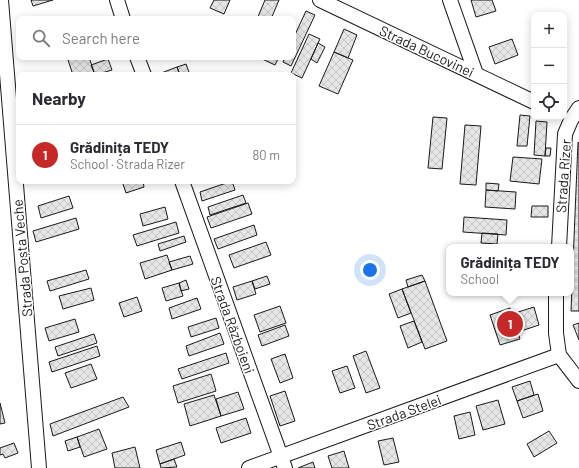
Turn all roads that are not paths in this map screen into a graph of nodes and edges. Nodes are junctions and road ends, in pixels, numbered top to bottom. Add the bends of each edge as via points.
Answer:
1 (1, 0) edge
2 (117, 0) edge
3 (320, 0) edge
4 (450, 0) edge
5 (123, 16) edge
6 (138, 60) edge
7 (143, 72) edge
8 (476, 74) junction
9 (531, 101) edge
10 (571, 115) edge
11 (183, 184) edge
12 (559, 244) edge
13 (556, 296) edge
14 (559, 355) junction
15 (579, 381) edge
16 (283, 462) edge
17 (39, 468) edge
18 (249, 468) edge

1 - 17 street, Strada Poșta Veche
2 - 5 street
3 - 8 street, Strada Bucovinei
4 - 8 street
6 - 7 street
8 - 9 street, Strada Bucovinei
10 - 12 street, Strada Rizer via 565,134
11 - 16 street, Strada Războieni
13 - 14 street
14 - 15 street
14 - 16 street, Strada Stelei
16 - 18 street, Strada Stelei

